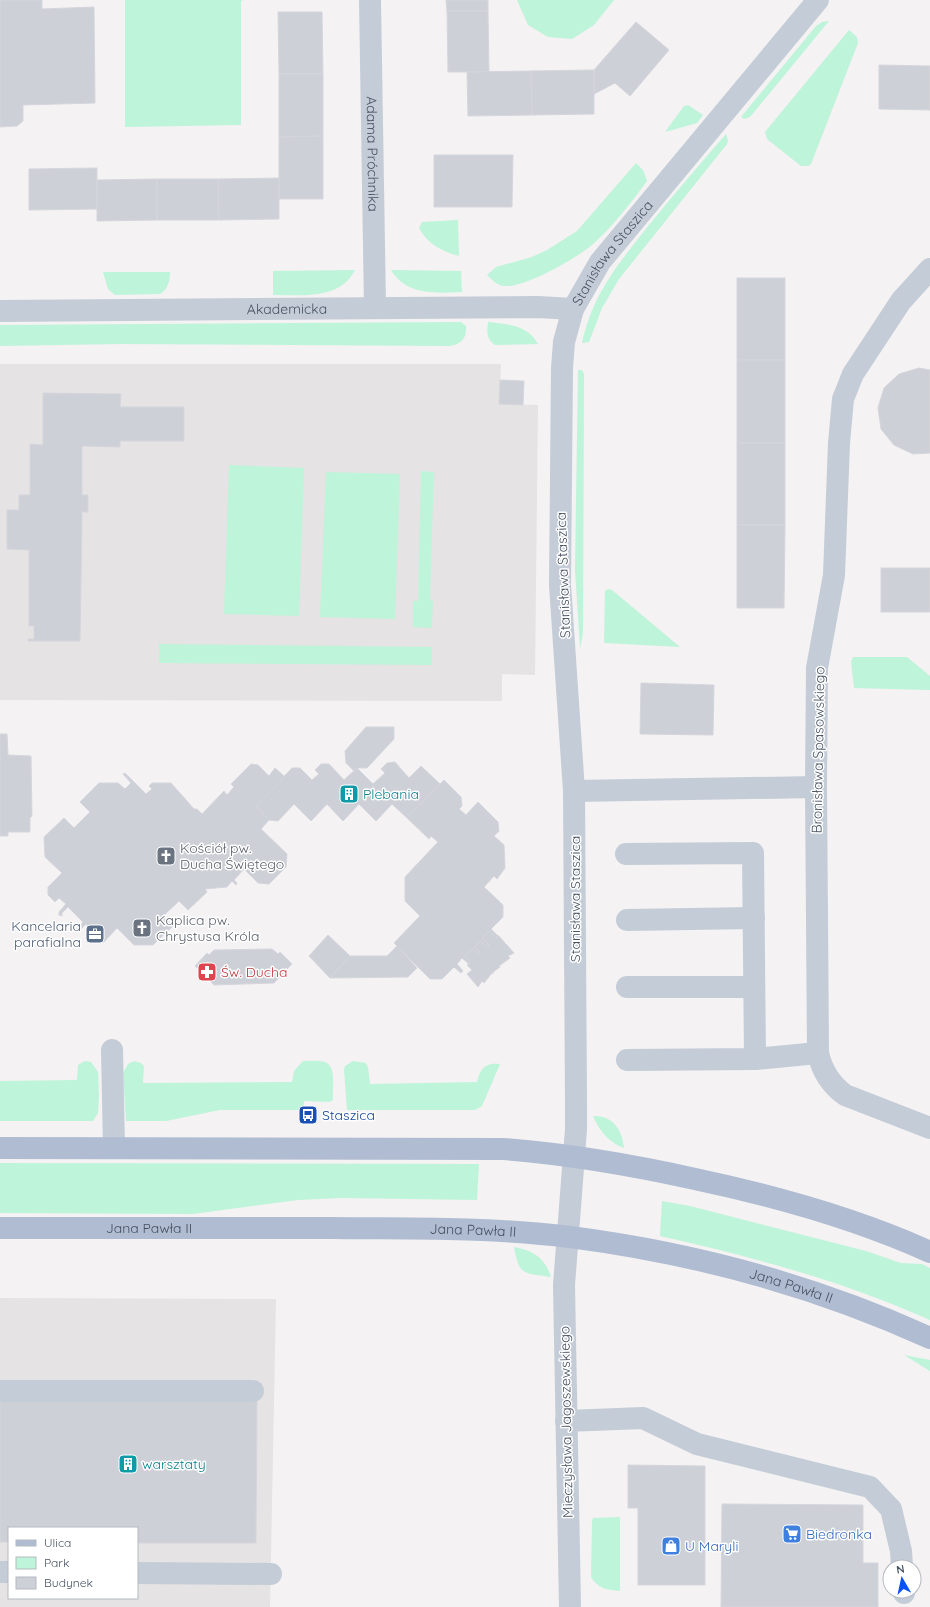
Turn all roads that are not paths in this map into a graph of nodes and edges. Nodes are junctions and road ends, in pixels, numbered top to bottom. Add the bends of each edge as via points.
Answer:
1 (370, 0) edge
2 (818, 0) edge
3 (930, 270) edge
4 (375, 308) junction
5 (573, 309) junction
6 (0, 311) edge
7 (816, 787) junction
8 (574, 791) junction
9 (626, 854) dead end
10 (754, 918) junction
11 (627, 920) dead end
12 (754, 987) junction
13 (627, 988) dead end
14 (112, 1050) dead end
15 (818, 1053) junction
16 (755, 1059) junction
17 (627, 1060) dead end
18 (930, 1128) edge
19 (0, 1148) edge
20 (114, 1148) junction
21 (574, 1156) junction
22 (0, 1228) edge
23 (568, 1237) junction
24 (930, 1252) edge
25 (930, 1338) edge
26 (0, 1391) edge
27 (253, 1391) dead end
28 (566, 1422) junction
29 (902, 1559) edge
30 (138, 1573) edge
31 (271, 1574) dead end
32 (570, 1607) edge

1 - 4 street, Adama Próchnika
2 - 5 street, Stanisława Staszica via 605,255
3 - 7 street, Bronisława Spasowskiego via 901,301 885,324 853,374 843,399 834,575 817,668
4 - 5 street, Akademicka via 538,306
4 - 6 street, Akademicka
5 - 8 street, Stanisława Staszica via 564,342 562,368 560,585
7 - 8 street
7 - 15 street, Bronisława Spasowskiego
8 - 21 street, Stanisława Staszica
9 - 10 street via 753,853
10 - 11 street
10 - 12 street
12 - 13 street
12 - 16 street
14 - 20 street
15 - 16 street
15 - 18 street, Bronisława Spasowskiego via 821,1066 835,1088 845,1095
16 - 17 street
19 - 20 main road
20 - 21 main road via 503,1149
21 - 23 street, Stanisława Staszica
21 - 24 main road via 765,1194 883,1232
22 - 23 main road, Jana Pawła II via 455,1229 499,1230
23 - 25 main road, Jana Pawła II via 632,1246 711,1262 792,1284
23 - 28 street, Mieczysława Jagoszewskiego via 564,1285
26 - 27 street
28 - 29 street via 643,1418 697,1444 870,1487 891,1509
28 - 32 street, Mieczysława Jagoszewskiego
30 - 31 street

